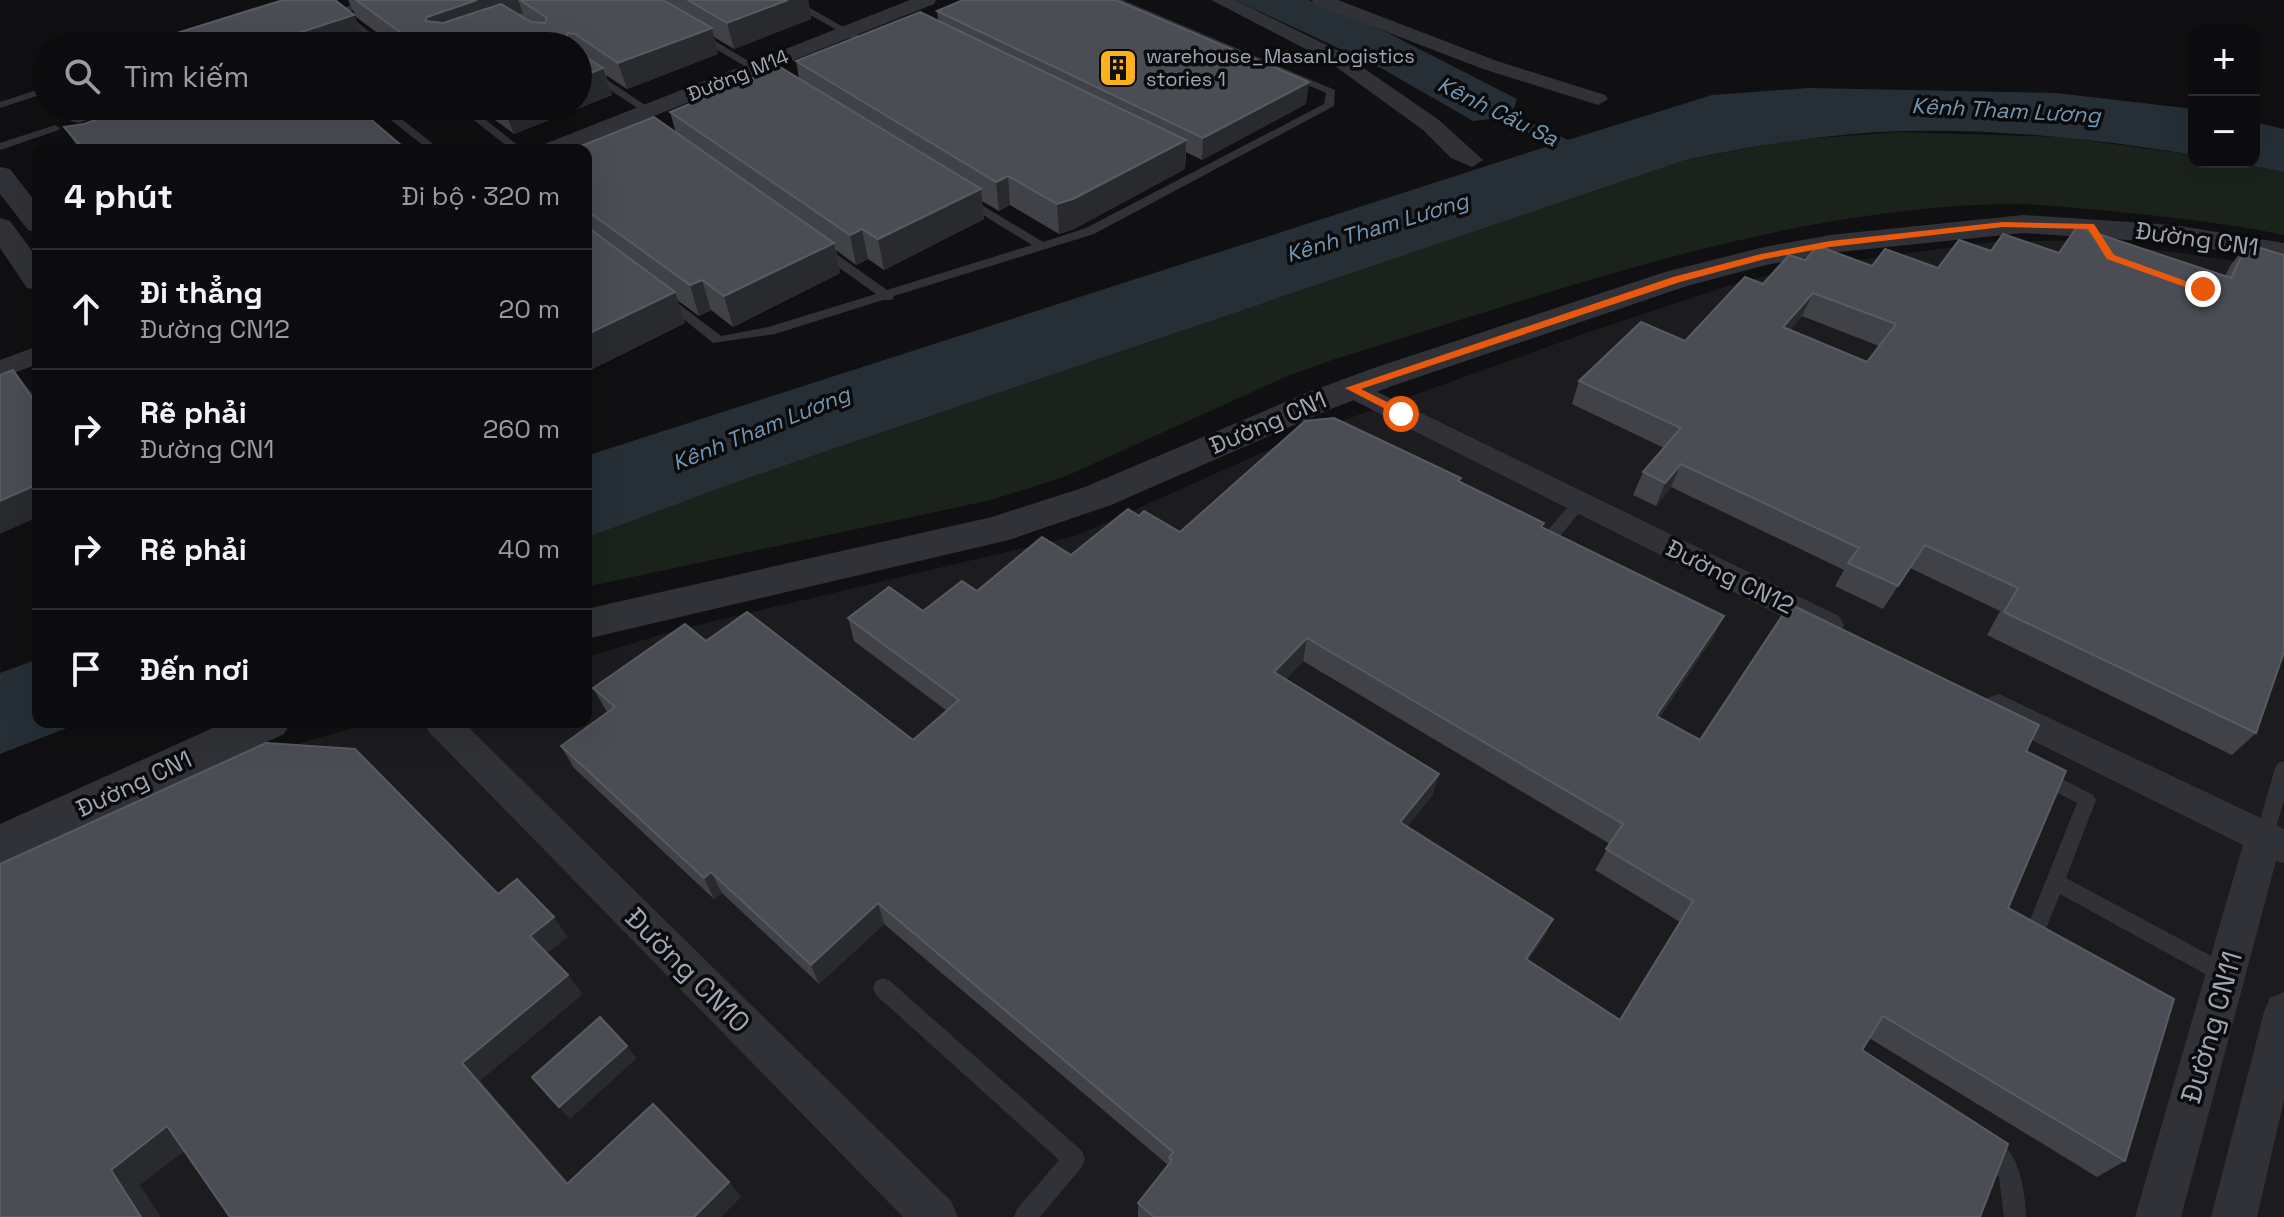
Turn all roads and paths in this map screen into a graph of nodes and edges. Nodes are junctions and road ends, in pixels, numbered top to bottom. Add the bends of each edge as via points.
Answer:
1 (372, 0) edge
2 (789, 0) edge
3 (927, 0) edge
4 (1115, 0) edge
5 (1220, 0) edge
6 (1321, 0) edge
7 (688, 29) edge
8 (364, 32) edge
9 (847, 32) junction
10 (892, 45) edge
11 (879, 50) junction
12 (866, 56) edge
13 (755, 68) junction
14 (592, 76) edge
15 (780, 83) edge
16 (32, 95) edge
17 (1598, 99) dead end
18 (0, 105) edge
19 (643, 118) junction
20 (78, 120) edge
21 (396, 120) edge
22 (479, 120) edge
23 (75, 121) dead end
24 (55, 128) dead end
25 (428, 144) edge
26 (511, 144) edge
27 (567, 144) edge
28 (0, 147) edge
29 (1472, 160) dead end
30 (1190, 164) dead end
31 (1204, 171) junction
32 (0, 175) edge
33 (949, 189) edge
34 (32, 216) edge
35 (0, 227) edge
36 (813, 244) edge
37 (1043, 247) junction
38 (2284, 252) edge
39 (32, 272) edge
40 (658, 293) edge
41 (888, 297) junction
42 (32, 357) edge
43 (0, 370) edge
44 (1351, 388) junction
45 (1579, 503) junction
46 (1550, 538) edge
47 (592, 623) edge
48 (1850, 635) edge
49 (1979, 698) edge
50 (256, 728) edge
51 (447, 728) edge
52 (2284, 768) edge
53 (2032, 772) edge
54 (2274, 842) edge
55 (0, 846) edge
56 (2055, 882) junction
57 (2034, 935) edge
58 (2226, 975) junction
59 (883, 988) dead end
60 (2281, 1033) edge
61 (1970, 1130) edge
62 (935, 1217) edge
63 (1025, 1217) edge
64 (2015, 1217) edge
65 (2158, 1217) edge
66 (2234, 1217) edge

1 - 8 lane via 339,12
2 - 9 lane
3 - 9 street, Đường M14 via 897,18
4 - 31 lane via 1331,92 1329,106
5 - 29 street via 1332,55
6 - 17 street via 1476,60
7 - 13 lane
9 - 11 lane
9 - 13 street, Đường M14
10 - 11 lane
11 - 12 lane
13 - 15 lane
13 - 19 street, Đường M14
14 - 19 lane
16 - 18 lane
19 - 27 street, Đường M14
20 - 23 lane
21 - 25 lane
22 - 26 lane
24 - 28 lane
30 - 31 lane
31 - 37 lane via 1090,231
32 - 34 street
33 - 37 lane
35 - 39 street
36 - 41 lane
37 - 41 lane
38 - 44 street, Đường CN1 via 2190,236 2097,236 1984,226 1830,244 1676,279
40 - 41 lane via 718,340 770,331
42 - 43 street
44 - 45 street, Đường CN12
44 - 47 street, Đường CN1 via 1049,514
45 - 46 lane
45 - 48 street, Đường CN12
49 - 54 street
50 - 55 street, Đường CN1
51 - 62 street, Đường CN10
52 - 54 lane
53 - 56 lane via 2087,800
54 - 58 street, Đường CN11
56 - 57 lane
56 - 58 lane
58 - 65 street, Đường CN11
59 - 63 lane via 1074,1159
60 - 66 street
61 - 64 lane via 2006,1163 2014,1184

